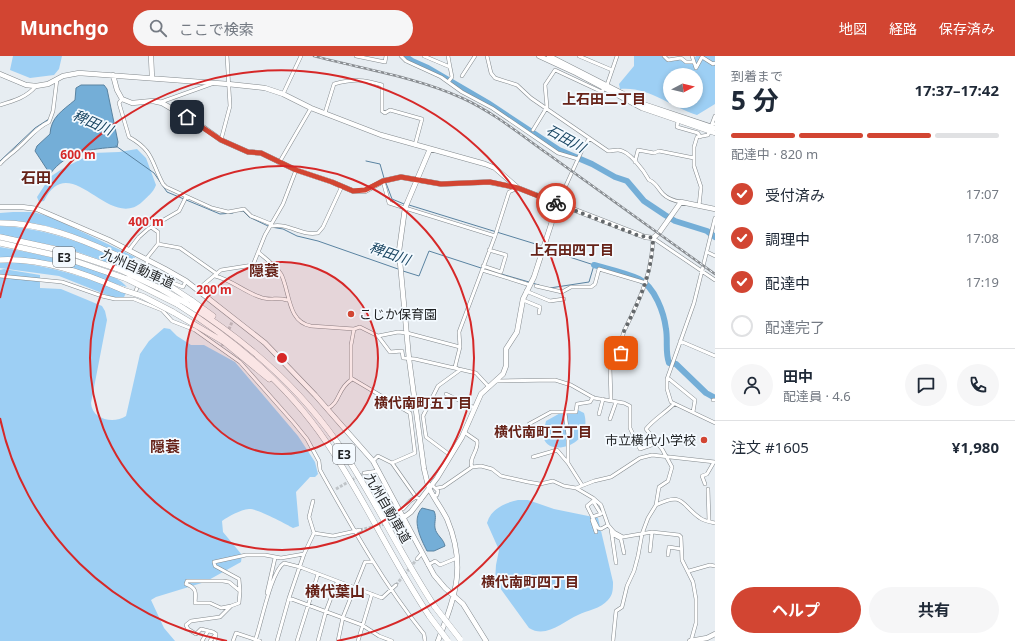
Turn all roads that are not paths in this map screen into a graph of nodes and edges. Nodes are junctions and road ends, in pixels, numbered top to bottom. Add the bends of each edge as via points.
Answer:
1 (150, 56) edge
2 (227, 56) edge
3 (301, 56) edge
4 (356, 56) edge
5 (386, 56) edge
6 (401, 56) edge
7 (424, 56) edge
8 (448, 56) edge
9 (475, 56) edge
10 (487, 56) edge
11 (538, 56) edge
12 (549, 56) edge
13 (579, 56) edge
14 (617, 56) edge
15 (664, 56) edge
16 (692, 56) edge
17 (362, 57) edge
18 (693, 62) junction
19 (715, 63) edge
20 (450, 67) junction
21 (612, 70) junction
22 (0, 74) edge
23 (113, 75) junction
24 (462, 76) dead end
25 (152, 78) junction
26 (57, 79) junction
27 (448, 82) junction
28 (215, 83) junction
29 (228, 84) junction
30 (36, 86) junction
31 (605, 87) junction
32 (283, 94) junction
33 (122, 99) junction
34 (160, 102) junction
35 (0, 105) edge
36 (546, 107) junction
37 (310, 108) junction
38 (325, 113) junction
39 (715, 116) edge
40 (678, 121) junction
41 (712, 127) edge
42 (533, 130) dead end
43 (715, 133) edge
44 (700, 137) junction
45 (589, 139) junction
46 (221, 140) junction
47 (415, 145) junction
48 (430, 149) junction
49 (694, 158) junction
50 (578, 159) junction
51 (635, 162) junction
52 (279, 163) junction
53 (0, 164) edge
54 (296, 170) junction
55 (418, 180) junction
56 (383, 181) junction
57 (342, 186) junction
58 (518, 188) junction
59 (186, 197) junction
60 (681, 202) junction
61 (558, 203) junction
62 (699, 206) junction
63 (0, 207) edge
64 (405, 208) junction
65 (715, 209) edge
66 (715, 218) edge
67 (0, 223) edge
68 (271, 224) junction
69 (151, 227) junction
70 (495, 236) junction
71 (0, 237) edge
72 (653, 238) junction
73 (0, 243) edge
74 (158, 244) junction
75 (129, 250) junction
76 (489, 250) junction
77 (258, 252) junction
78 (707, 252) junction
79 (715, 256) edge
80 (147, 259) junction
81 (0, 260) edge
82 (482, 268) junction
83 (702, 270) junction
84 (216, 275) junction
85 (0, 276) edge
86 (715, 280) edge
87 (186, 282) junction
88 (646, 283) junction
89 (532, 285) junction
90 (197, 290) junction
91 (526, 291) junction
92 (132, 299) junction
93 (564, 299) dead end
94 (287, 300) junction
95 (522, 300) junction
96 (188, 301) junction
97 (148, 303) junction
98 (539, 313) dead end
99 (354, 329) junction
100 (407, 333) junction
101 (378, 336) junction
102 (680, 340) junction
103 (460, 347) junction
104 (715, 356) edge
105 (410, 359) junction
106 (460, 370) junction
107 (351, 378) junction
108 (668, 378) junction
109 (488, 387) junction
110 (446, 394) dead end
111 (593, 397) junction
112 (603, 399) junction
113 (611, 401) junction
114 (616, 402) junction
115 (674, 404) junction
116 (475, 408) junction
117 (327, 409) junction
118 (564, 412) junction
119 (693, 412) junction
120 (599, 414) dead end
121 (715, 417) edge
122 (610, 419) dead end
123 (714, 423) edge
124 (529, 424) dead end
125 (464, 432) junction
126 (425, 433) junction
127 (419, 434) junction
128 (413, 435) junction
129 (327, 443) junction
130 (657, 443) junction
131 (450, 455) junction
132 (665, 456) junction
133 (533, 457) dead end
134 (373, 461) junction
135 (715, 462) edge
136 (392, 463) junction
137 (568, 463) junction
138 (472, 467) junction
139 (379, 471) junction
140 (364, 473) tunnel mouth
141 (705, 484) dead end
142 (582, 485) junction
143 (433, 487) junction
144 (576, 488) junction
145 (708, 488) dead end
146 (336, 489) tunnel mouth
147 (332, 491) junction
148 (418, 499) junction
149 (313, 502) dead end
150 (656, 505) junction
151 (403, 509) dead end
152 (403, 518) junction
153 (593, 518) junction
154 (709, 521) junction
155 (394, 522) tunnel mouth
156 (715, 523) edge
157 (608, 525) junction
158 (611, 529) junction
159 (360, 530) tunnel mouth
160 (354, 531) junction
161 (596, 532) dead end
162 (652, 532) junction
163 (314, 533) junction
164 (612, 534) junction
165 (642, 534) junction
166 (681, 549) junction
167 (650, 551) dead end
168 (422, 553) junction
169 (624, 553) dead end
170 (304, 554) junction
171 (668, 555) dead end
172 (275, 558) junction
173 (458, 558) junction
174 (416, 559) tunnel mouth
175 (373, 562) junction
176 (616, 563) dead end
177 (428, 565) junction
178 (715, 566) edge
179 (300, 567) junction
180 (689, 571) junction
181 (318, 574) junction
182 (337, 582) junction
183 (396, 585) tunnel mouth
184 (354, 588) junction
185 (391, 590) junction
186 (240, 591) junction
187 (268, 594) junction
188 (372, 594) junction
189 (455, 597) junction
190 (289, 598) junction
191 (307, 604) junction
192 (231, 606) junction
193 (326, 611) junction
194 (343, 617) junction
195 (362, 625) junction
196 (208, 631) junction
197 (216, 634) junction
198 (715, 634) edge
199 (379, 636) junction
200 (255, 640) edge
201 (461, 640) edge
202 (202, 641) edge
203 (210, 641) edge
204 (216, 641) edge
205 (233, 641) edge
206 (260, 641) edge
207 (277, 641) edge
208 (297, 641) edge
209 (318, 641) edge
210 (338, 641) edge
211 (358, 641) edge
212 (378, 641) edge
213 (392, 641) edge
214 (425, 641) edge
215 (438, 641) edge
216 (448, 641) edge
217 (486, 641) edge
218 (612, 641) edge
219 (690, 641) edge

1 - 25 street
2 - 29 street
3 - 32 street
4 - 17 street
5 - 17 street via 385,62
6 - 27 street
7 - 20 street
8 - 20 street
9 - 24 street
10 - 36 street via 491,73 495,78 517,85
11 - 31 street
12 - 31 street
13 - 21 street
14 - 21 street
15 - 18 street via 668,60 681,58 686,62
16 - 18 street
18 - 19 street via 696,68 702,57
20 - 27 street via 452,77
21 - 31 street
22 - 30 street via 26,85
23 - 25 street
23 - 26 street via 79,73
23 - 33 street
25 - 28 street
26 - 30 street
26 - 53 street via 49,122 43,124
27 - 50 street via 492,108 558,153
28 - 29 street
28 - 34 street
29 - 32 street via 265,88
29 - 46 street via 230,106
30 - 35 street via 30,93
31 - 36 street via 602,92 554,70 545,85
31 - 40 street via 642,108
31 - 41 street via 652,108
32 - 37 street
33 - 34 street via 132,102
33 - 59 street via 119,103 129,137 140,143 152,157 166,187
34 - 46 street via 200,124
36 - 42 street
36 - 45 street
37 - 38 street
37 - 52 street
38 - 47 street
38 - 47 street via 334,84 354,79 382,85 382,110 385,113 390,110 422,119
39 - 41 street
40 - 41 street
40 - 44 street via 677,127 698,133
41 - 43 street
41 - 44 street via 708,135
44 - 49 street via 694,147
45 - 50 street
45 - 51 street via 608,151 624,151
46 - 52 street via 248,152 261,153
47 - 48 street
48 - 55 street
48 - 58 street via 490,166
49 - 51 street via 638,150
49 - 62 street via 694,172 701,187
50 - 61 street
51 - 60 street via 663,194
52 - 54 street
54 - 57 street
54 - 68 street via 283,204
55 - 56 street via 401,177
55 - 58 street via 441,184 490,182
55 - 64 street
56 - 57 street via 365,190 353,191
56 - 64 street via 389,203
57 - 68 street via 318,233
58 - 61 street
58 - 70 street via 509,192
59 - 68 street via 228,212 244,209 251,216
59 - 69 street via 179,211
60 - 62 street
60 - 72 street
61 - 72 street via 637,235
61 - 89 street
62 - 65 street
63 - 75 street via 37,209
64 - 70 street
64 - 100 street via 399,251
66 - 78 street
67 - 96 highway, bridge via 46,228 68,235 147,271
68 - 77 street
69 - 74 street via 158,232
69 - 75 street
70 - 76 street
71 - 96 highway, 九州自動車道 / E3, bridge via 52,248 121,270
72 - 83 street
72 - 88 street via 653,259
73 - 129 highway, 九州自動車道 / E3, bridge via 62,257 127,279 177,304 222,334 260,365 303,411
74 - 80 street
74 - 84 street via 180,248
75 - 80 street
76 - 82 street
76 - 82 street via 506,255 501,272
77 - 84 street via 253,265 229,267
77 - 94 street via 279,272
78 - 79 street
78 - 83 street
80 - 87 street
80 - 92 street
81 - 129 highway, bridge via 32,261 94,277 142,296 173,312 224,342 256,368 286,396
82 - 89 street
82 - 103 street via 459,332
83 - 86 street
83 - 102 street via 694,303
84 - 90 street
84 - 94 street via 265,299
85 - 92 street via 62,282 102,296
87 - 90 street
87 - 97 street via 183,287 163,279
88 - 89 street via 599,269 592,287 571,287 562,292
88 - 113 street via 624,331 620,355 610,368
89 - 91 street
90 - 117 street via 285,362
91 - 93 street via 550,301
91 - 95 street
92 - 97 street
94 - 99 street via 303,324
95 - 98 street via 540,307
95 - 109 street via 517,332 506,349 506,366 502,374
96 - 201 highway, 九州自動車道 / E3, bridge via 269,364 337,442 404,558
97 - 147 street via 162,310 172,321 196,330 240,362 307,439
99 - 101 street via 360,327
99 - 107 street via 351,345
100 - 101 street
100 - 103 street
100 - 105 street
101 - 105 street via 390,352 402,351 403,358
102 - 104 street
102 - 108 street
103 - 106 street via 455,366
105 - 106 street
105 - 127 street
106 - 109 street via 476,373
106 - 126 street via 438,386 423,416
107 - 117 street via 343,384 336,404
107 - 128 street via 410,413
108 - 115 street via 668,397
108 - 119 street via 695,400
109 - 111 street via 499,380 555,380
109 - 116 street via 481,394
110 - 116 street
111 - 112 street
111 - 118 street via 590,402 577,404 576,412
112 - 113 street
112 - 120 street
113 - 114 street
114 - 122 street
114 - 130 street via 630,406 630,428 640,448
115 - 119 street
115 - 130 street via 662,416 653,420 646,429
116 - 125 street
117 - 134 street
118 - 124 street via 551,412
118 - 137 street via 568,435
119 - 123 street
121 - 123 street
125 - 131 street
125 - 138 street via 478,441 471,460
126 - 127 street
126 - 131 street via 426,437
127 - 128 street
127 - 143 street via 424,469
128 - 136 street via 414,453
129 - 216 highway, 九州自動車道 / E3, bridge via 354,486 397,566
130 - 132 street
131 - 143 street
132 - 135 street
132 - 142 street via 644,456 611,477
132 - 150 street via 672,467 668,481 660,487
133 - 137 street via 557,450
134 - 136 street via 378,456
134 - 139 street
135 - 141 street via 707,474 702,476
136 - 148 street
137 - 142 street
138 - 143 street via 443,487
138 - 144 street via 484,466 501,476 528,482 540,484 553,481
139 - 140 street
139 - 152 street
142 - 144 street
143 - 148 street
143 - 173 street via 434,496 452,532
144 - 157 street via 586,492 601,505
145 - 154 street
146 - 147 street
147 - 160 street
148 - 151 street via 410,501
148 - 152 street via 411,512
149 - 163 street via 309,517
150 - 154 street via 667,499 685,502 696,515
150 - 165 street
152 - 155 street
152 - 168 street
153 - 153 street via 588,506 593,501 601,514
153 - 157 street via 598,528
153 - 161 street
154 - 156 street
157 - 158 street
158 - 164 street
158 - 165 street via 623,537
159 - 160 street
160 - 163 street via 333,536
160 - 175 street
162 - 165 street
162 - 166 street via 679,535
162 - 167 street
163 - 170 street
164 - 169 street via 621,539
164 - 176 street
165 - 218 street via 634,571 622,607 616,611
166 - 171 street via 669,547
166 - 180 street via 682,560
168 - 174 street
168 - 177 street
170 - 172 street
170 - 179 street
172 - 186 street via 246,555 214,562 215,566 239,579
172 - 187 street via 266,587
173 - 177 street via 452,558 440,565 435,561
173 - 189 street
175 - 184 street via 365,562
175 - 185 street
177 - 189 street
178 - 180 street
179 - 181 street
179 - 187 street via 282,564
179 - 190 street
180 - 219 street via 696,600 696,623
181 - 182 street
181 - 191 street
182 - 184 street
182 - 193 street
183 - 185 street
184 - 188 street
184 - 194 street
185 - 188 street via 382,598
185 - 214 street via 424,634
186 - 192 street via 239,603
186 - 192 street via 230,582 187,581 186,584 196,590 195,603 210,603 222,608
187 - 200 street
188 - 195 street
189 - 215 street
189 - 217 street via 473,618
190 - 191 street
190 - 207 street
191 - 193 street
191 - 208 street
192 - 196 street via 220,617 191,621 186,625 196,634 200,629
193 - 194 street
193 - 209 street
194 - 195 street
194 - 210 street
195 - 199 street
195 - 211 street
196 - 197 street
196 - 202 street
197 - 203 street
197 - 204 street
198 - 219 street
199 - 212 street
199 - 213 street
200 - 205 street via 236,633
200 - 206 street

